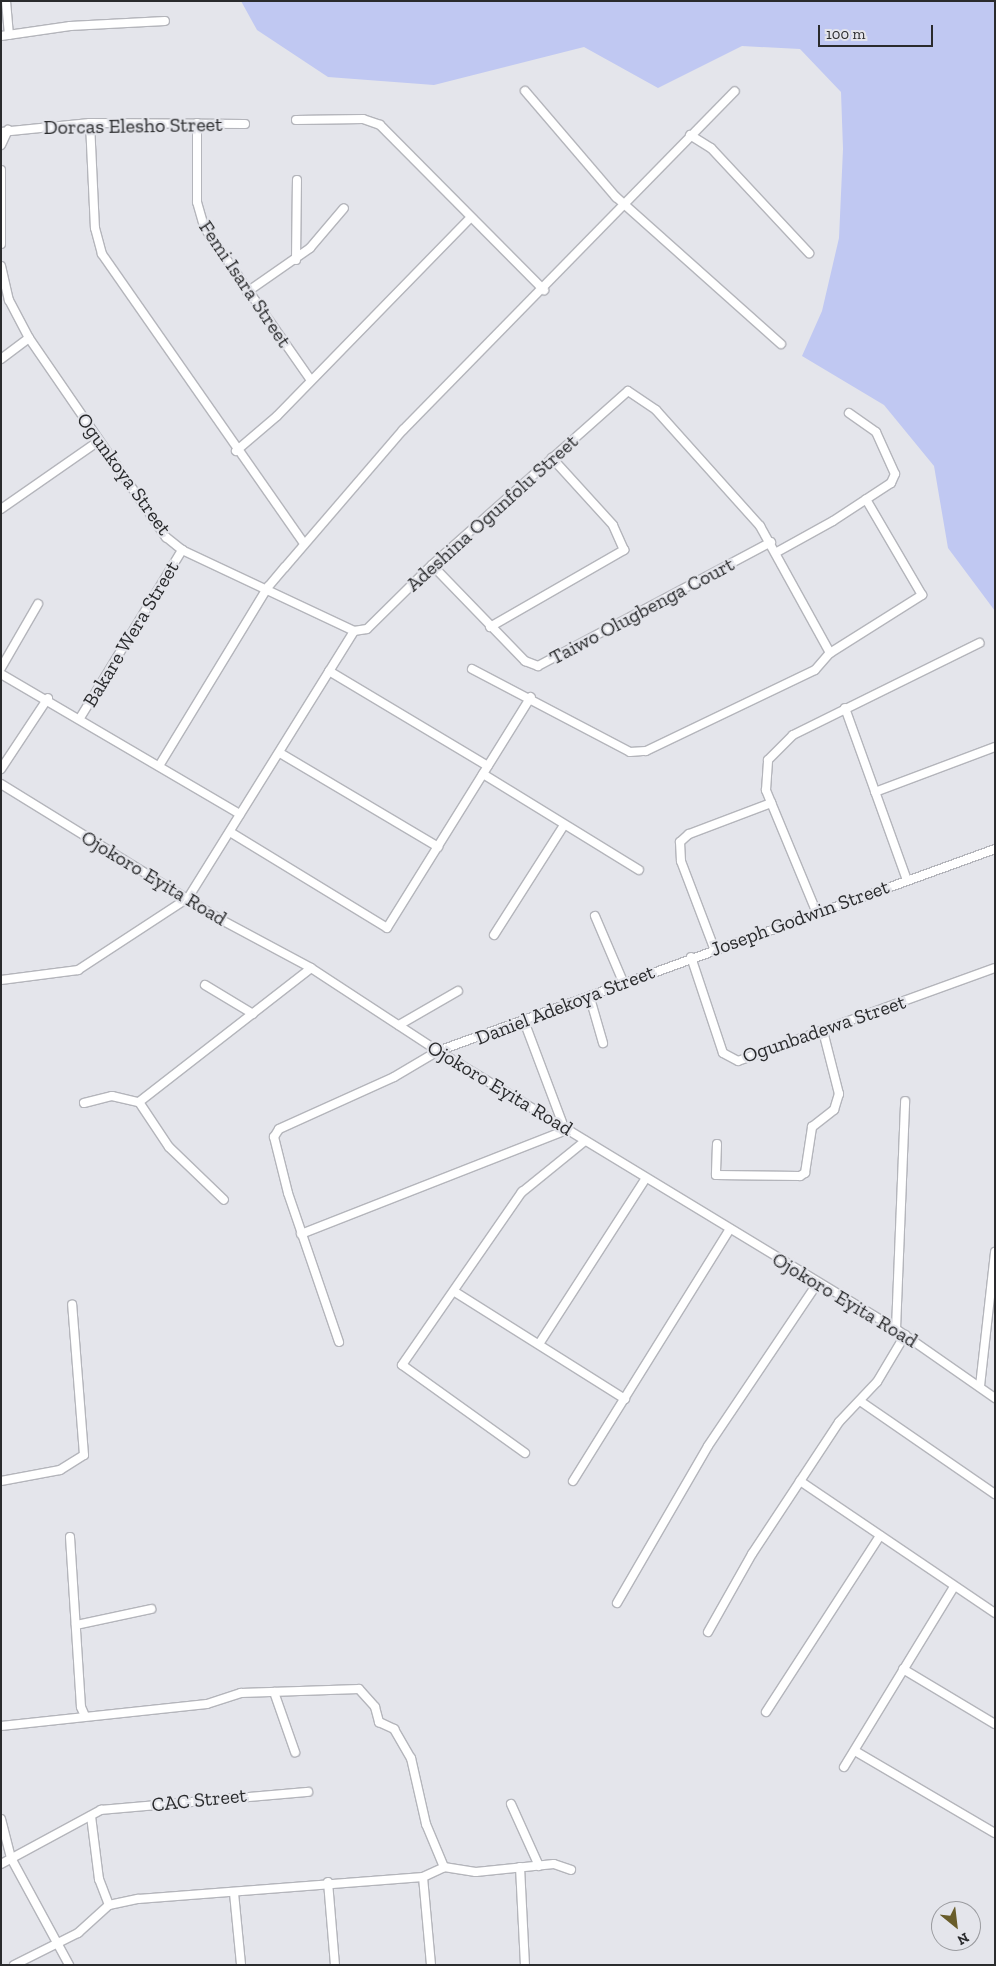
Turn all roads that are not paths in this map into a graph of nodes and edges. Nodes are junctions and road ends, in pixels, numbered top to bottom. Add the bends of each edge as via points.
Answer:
1 (6, 1) edge
2 (165, 22) dead end
3 (5, 36) edge
4 (525, 91) dead end
5 (734, 91) dead end
6 (296, 120) dead end
7 (90, 123) junction
8 (197, 123) junction
9 (245, 124) dead end
10 (5, 131) edge
11 (690, 135) junction
12 (1, 145) edge
13 (1, 170) edge
14 (298, 180) dead end
15 (623, 204) junction
16 (344, 208) dead end
17 (470, 218) junction
18 (1, 244) edge
19 (809, 253) dead end
20 (296, 260) junction
21 (1, 266) edge
22 (544, 290) junction
23 (247, 292) junction
24 (30, 338) junction
25 (781, 344) dead end
26 (1, 359) edge
27 (310, 379) junction
28 (849, 413) dead end
29 (99, 441) junction
30 (236, 451) junction
31 (552, 458) junction
32 (866, 499) junction
33 (1, 509) edge
34 (772, 542) junction
35 (304, 544) junction
36 (182, 550) junction
37 (777, 552) junction
38 (432, 565) junction
39 (268, 587) junction
40 (38, 604) dead end
41 (490, 627) junction
42 (354, 631) junction
43 (979, 643) dead end
44 (830, 653) junction
45 (1, 668) edge
46 (472, 669) dead end
47 (329, 671) junction
48 (1, 674) edge
49 (531, 697) junction
50 (48, 698) junction
51 (845, 708) junction
52 (80, 718) junction
53 (995, 747) edge
54 (280, 753) junction
55 (160, 766) junction
56 (488, 766) junction
57 (1, 769) edge
58 (483, 774) junction
59 (1, 784) edge
60 (875, 792) junction
61 (771, 803) junction
62 (240, 814) junction
63 (564, 825) junction
64 (230, 832) junction
65 (438, 847) junction
66 (995, 850) edge
67 (639, 870) dead end
68 (906, 880) junction
69 (188, 898) junction
70 (816, 911) junction
71 (595, 916) dead end
72 (494, 935) dead end
73 (714, 948) junction
74 (691, 956) junction
75 (311, 968) junction
76 (995, 968) edge
77 (1, 980) edge
78 (624, 984) junction
79 (205, 985) dead end
80 (458, 991) dead end
81 (590, 998) junction
82 (253, 1014) junction
83 (524, 1021) junction
84 (399, 1025) junction
85 (824, 1031) junction
86 (603, 1043) dead end
87 (438, 1051) junction
88 (906, 1101) dead end
89 (139, 1102) junction
90 (84, 1104) dead end
91 (566, 1127) junction
92 (585, 1141) junction
93 (717, 1144) dead end
94 (646, 1178) junction
95 (224, 1200) dead end
96 (730, 1229) junction
97 (301, 1234) junction
98 (995, 1252) edge
99 (994, 1262) edge
100 (817, 1284) junction
101 (455, 1292) junction
102 (72, 1304) dead end
103 (896, 1329) junction
104 (905, 1335) junction
105 (339, 1342) dead end
106 (538, 1344) junction
107 (980, 1386) junction
108 (995, 1398) edge
109 (625, 1399) junction
110 (860, 1401) junction
111 (525, 1453) dead end
112 (1, 1480) edge
113 (573, 1481) dead end
114 (800, 1481) junction
115 (995, 1494) edge
116 (880, 1536) junction
117 (70, 1537) dead end
118 (954, 1587) junction
119 (617, 1604) dead end
120 (150, 1608) dead end
121 (995, 1613) edge
122 (76, 1625) junction
123 (708, 1632) dead end
124 (903, 1669) junction
125 (274, 1692) junction
126 (766, 1712) dead end
127 (85, 1716) junction
128 (995, 1724) edge
129 (1, 1726) edge
130 (855, 1751) junction
131 (295, 1752) dead end
132 (844, 1767) dead end
133 (308, 1792) dead end
134 (511, 1804) dead end
135 (92, 1816) junction
136 (1, 1819) edge
137 (995, 1833) edge
138 (11, 1858) junction
139 (1, 1864) edge
140 (539, 1866) junction
141 (444, 1867) junction
142 (520, 1867) junction
143 (571, 1870) dead end
144 (423, 1877) junction
145 (328, 1882) junction
146 (234, 1893) junction
147 (109, 1904) junction
148 (57, 1942) junction
149 (14, 1965) edge
150 (69, 1965) edge
151 (240, 1965) edge
152 (335, 1965) edge
153 (431, 1965) edge
154 (525, 1965) edge

1 - 3 street
2 - 3 street via 70,26
4 - 15 street
5 - 11 street
6 - 17 street via 363,119 380,125
7 - 8 street, Dorcas Elesho Street
7 - 10 street, Dorcas Elesho Street
7 - 30 street via 95,228 102,254
8 - 9 street, Dorcas Elesho Street
8 - 23 street, Femi Isara Street via 199,215
10 - 12 street, Dorcas Elesho Street
11 - 15 street
11 - 19 street via 711,148
13 - 18 street
14 - 20 street
15 - 22 street
15 - 25 street
16 - 20 street
17 - 22 street
17 - 27 street
20 - 23 street
21 - 24 street via 10,300
22 - 35 street via 403,430
23 - 27 street, Femi Isara Street
24 - 26 street
24 - 29 street, Ogunkoya Street
27 - 30 street
28 - 32 street via 876,432 895,466 891,482
29 - 33 street
29 - 36 street, Ogunkoya Street via 150,517
30 - 35 street
31 - 34 street, Adeshina Ogunfolu Street via 628,391 656,410
31 - 38 street, Adeshina Ogunfolu Street
31 - 41 street via 613,525 624,550
32 - 37 street via 796,545
32 - 44 street via 922,595
34 - 37 street
34 - 41 street, Taiwo Olugbenga Court via 538,666 525,661
35 - 39 street
36 - 39 street, Ogunkoya Street
36 - 52 street, Bakare Wera Street
37 - 44 street
38 - 41 street, Taiwo Olugbenga Court
38 - 42 street, Adeshina Ogunfolu Street via 367,629
39 - 42 street, Ogunkoya Street
39 - 55 street
40 - 45 street
42 - 47 street
43 - 51 street
44 - 49 street via 815,670 638,752 630,752
46 - 49 street
47 - 54 street
47 - 56 street
48 - 50 street
49 - 56 street
50 - 52 street
50 - 57 street
51 - 60 street, Joseph Godwin Street
51 - 61 street via 793,735 774,750 766,766
52 - 55 street
53 - 60 street
54 - 62 street
54 - 65 street
55 - 62 street
56 - 58 street
58 - 63 street
58 - 65 street
59 - 69 street, Ojokoro Eyita Road
60 - 68 street, Joseph Godwin Street
61 - 70 street
61 - 73 street via 689,834 680,842 681,862
62 - 64 street
63 - 67 street
63 - 72 street
64 - 65 street via 388,928
64 - 69 street
66 - 68 street
68 - 70 street, Joseph Godwin Street
69 - 75 street, Ojokoro Eyita Road
69 - 77 street via 78,970
70 - 73 street, Joseph Godwin Street
71 - 78 street
73 - 74 street, Joseph Godwin Street
74 - 78 street, Daniel Adekoya Street
74 - 85 street, Ogunbadewa Street via 727,1059 738,1061
75 - 82 street
75 - 84 street, Ojokoro Eyita Road
76 - 85 street, Ogunbadewa Street
78 - 81 street, Daniel Adekoya Street
79 - 82 street
80 - 84 street
81 - 83 street, Daniel Adekoya Street
81 - 86 street
82 - 89 street
83 - 87 street, Daniel Adekoya Street
83 - 91 street
84 - 87 street, Ojokoro Eyita Road
85 - 93 street via 838,1099 834,1110 812,1127 805,1173 800,1176 716,1175
87 - 91 street, Ojokoro Eyita Road
87 - 97 street, Daniel Adekoya Street via 275,1134
88 - 103 street
89 - 90 street via 112,1096
89 - 95 street via 169,1147
91 - 92 street, Ojokoro Eyita Road
91 - 97 street
92 - 94 street, Ojokoro Eyita Road
92 - 101 street via 522,1192
94 - 96 street, Ojokoro Eyita Road
94 - 106 street
96 - 100 street, Ojokoro Eyita Road
96 - 109 street
97 - 105 street
98 - 99 street
99 - 107 street
100 - 103 street, Ojokoro Eyita Road
100 - 119 street via 708,1446
101 - 106 street
101 - 111 street via 402,1366
102 - 112 street via 84,1455 60,1470
103 - 104 street, Ojokoro Eyita Road
104 - 107 street, Ojokoro Eyita Road
104 - 110 street
106 - 109 street
107 - 108 street, Ojokoro Eyita Road
109 - 113 street
110 - 114 street via 839,1422
110 - 115 street
114 - 116 street
114 - 123 street via 752,1554
116 - 118 street
116 - 126 street
117 - 122 street
118 - 121 street
118 - 124 street
120 - 122 street
122 - 127 street via 81,1707
124 - 128 street
124 - 130 street
125 - 127 street via 241,1693 207,1704
125 - 131 street
125 - 141 street via 365,1692 379,1722 394,1730 411,1758 426,1824
127 - 129 street
130 - 132 street
130 - 137 street
133 - 135 street, CAC Street via 113,1808
134 - 140 street
135 - 138 street, CAC Street
135 - 147 street via 98,1879
136 - 138 street
138 - 139 street, CAC Street
138 - 148 street
140 - 142 street
140 - 143 street via 554,1864
141 - 142 street via 476,1872
141 - 144 street
142 - 154 street
144 - 145 street
144 - 153 street
145 - 146 street
145 - 152 street
146 - 147 street
146 - 151 street
147 - 148 street via 94,1922
148 - 149 street
148 - 150 street

